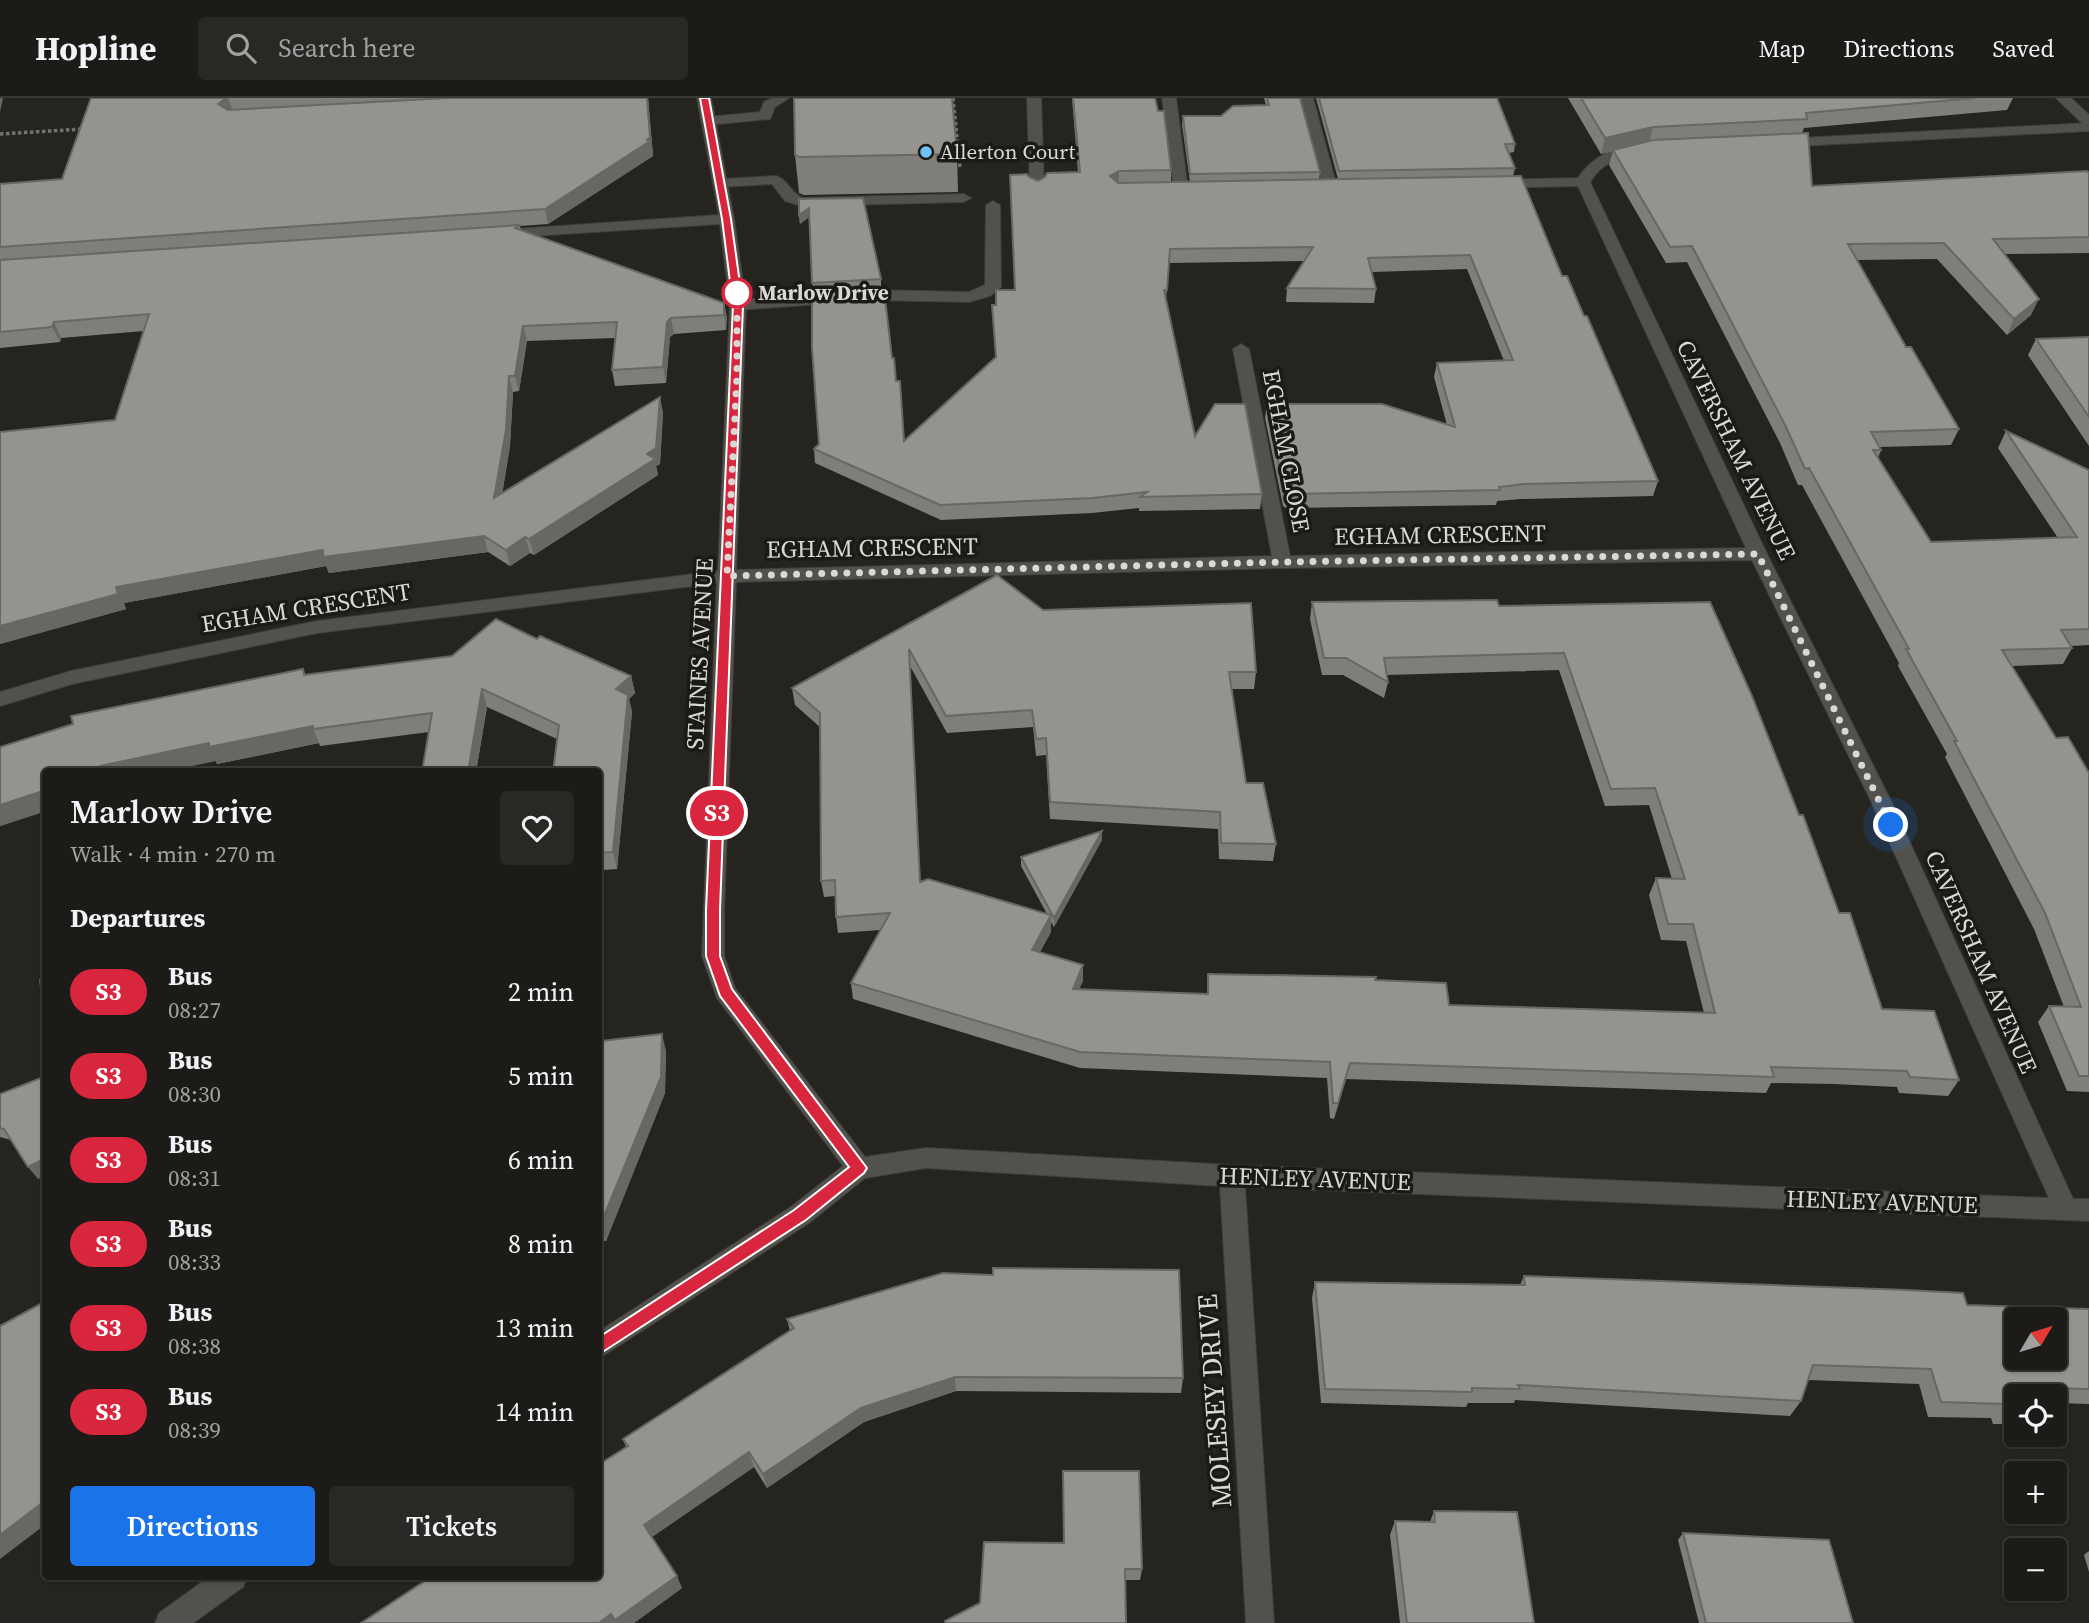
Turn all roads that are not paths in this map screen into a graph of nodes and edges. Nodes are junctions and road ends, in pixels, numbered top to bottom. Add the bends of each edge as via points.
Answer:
1 (704, 98) edge
2 (782, 98) edge
3 (1034, 98) edge
4 (1169, 98) edge
5 (1306, 98) edge
6 (2063, 98) edge
7 (708, 121) junction
8 (2089, 125) edge
9 (1756, 144) edge
10 (1663, 149) edge
11 (1583, 182) junction
12 (720, 183) junction
13 (1477, 184) edge
14 (1330, 187) edge
15 (1037, 189) edge
16 (1181, 190) edge
17 (964, 198) road end
18 (993, 205) dead end
19 (727, 219) junction
20 (492, 235) edge
21 (738, 305) junction
22 (1241, 349) dead end
23 (1758, 554) junction
24 (1282, 562) junction
25 (727, 576) junction
26 (0, 699) edge
27 (859, 1168) junction
28 (1232, 1175) junction
29 (2077, 1210) edge
30 (602, 1344) edge
31 (229, 1580) edge
32 (169, 1623) edge
33 (1260, 1623) edge

1 - 7 street, STAINES AVENUE
2 - 7 street via 769,105 765,116
3 - 15 street
4 - 16 street
5 - 14 street
6 - 8 street
7 - 12 street, STAINES AVENUE
8 - 9 street
10 - 11 street via 1608,156 1591,166
11 - 13 street
11 - 23 street, CAVERSHAM AVENUE
12 - 17 street via 776,180 790,198 802,202
12 - 19 street, STAINES AVENUE
18 - 21 street via 993,287 985,293
19 - 20 street
19 - 21 street, STAINES AVENUE
21 - 25 street, STAINES AVENUE
22 - 24 street, EGHAM CLOSE
23 - 24 street, EGHAM CRESCENT
23 - 29 street, CAVERSHAM AVENUE
24 - 25 street, EGHAM CRESCENT
25 - 26 street, EGHAM CRESCENT via 317,627 211,646
25 - 27 street, STAINES AVENUE via 713,956 725,992
27 - 28 street, HENLEY AVENUE via 926,1158
27 - 30 street via 800,1215
28 - 29 street, HENLEY AVENUE
28 - 33 street, MOLESEY DRIVE
31 - 32 street

